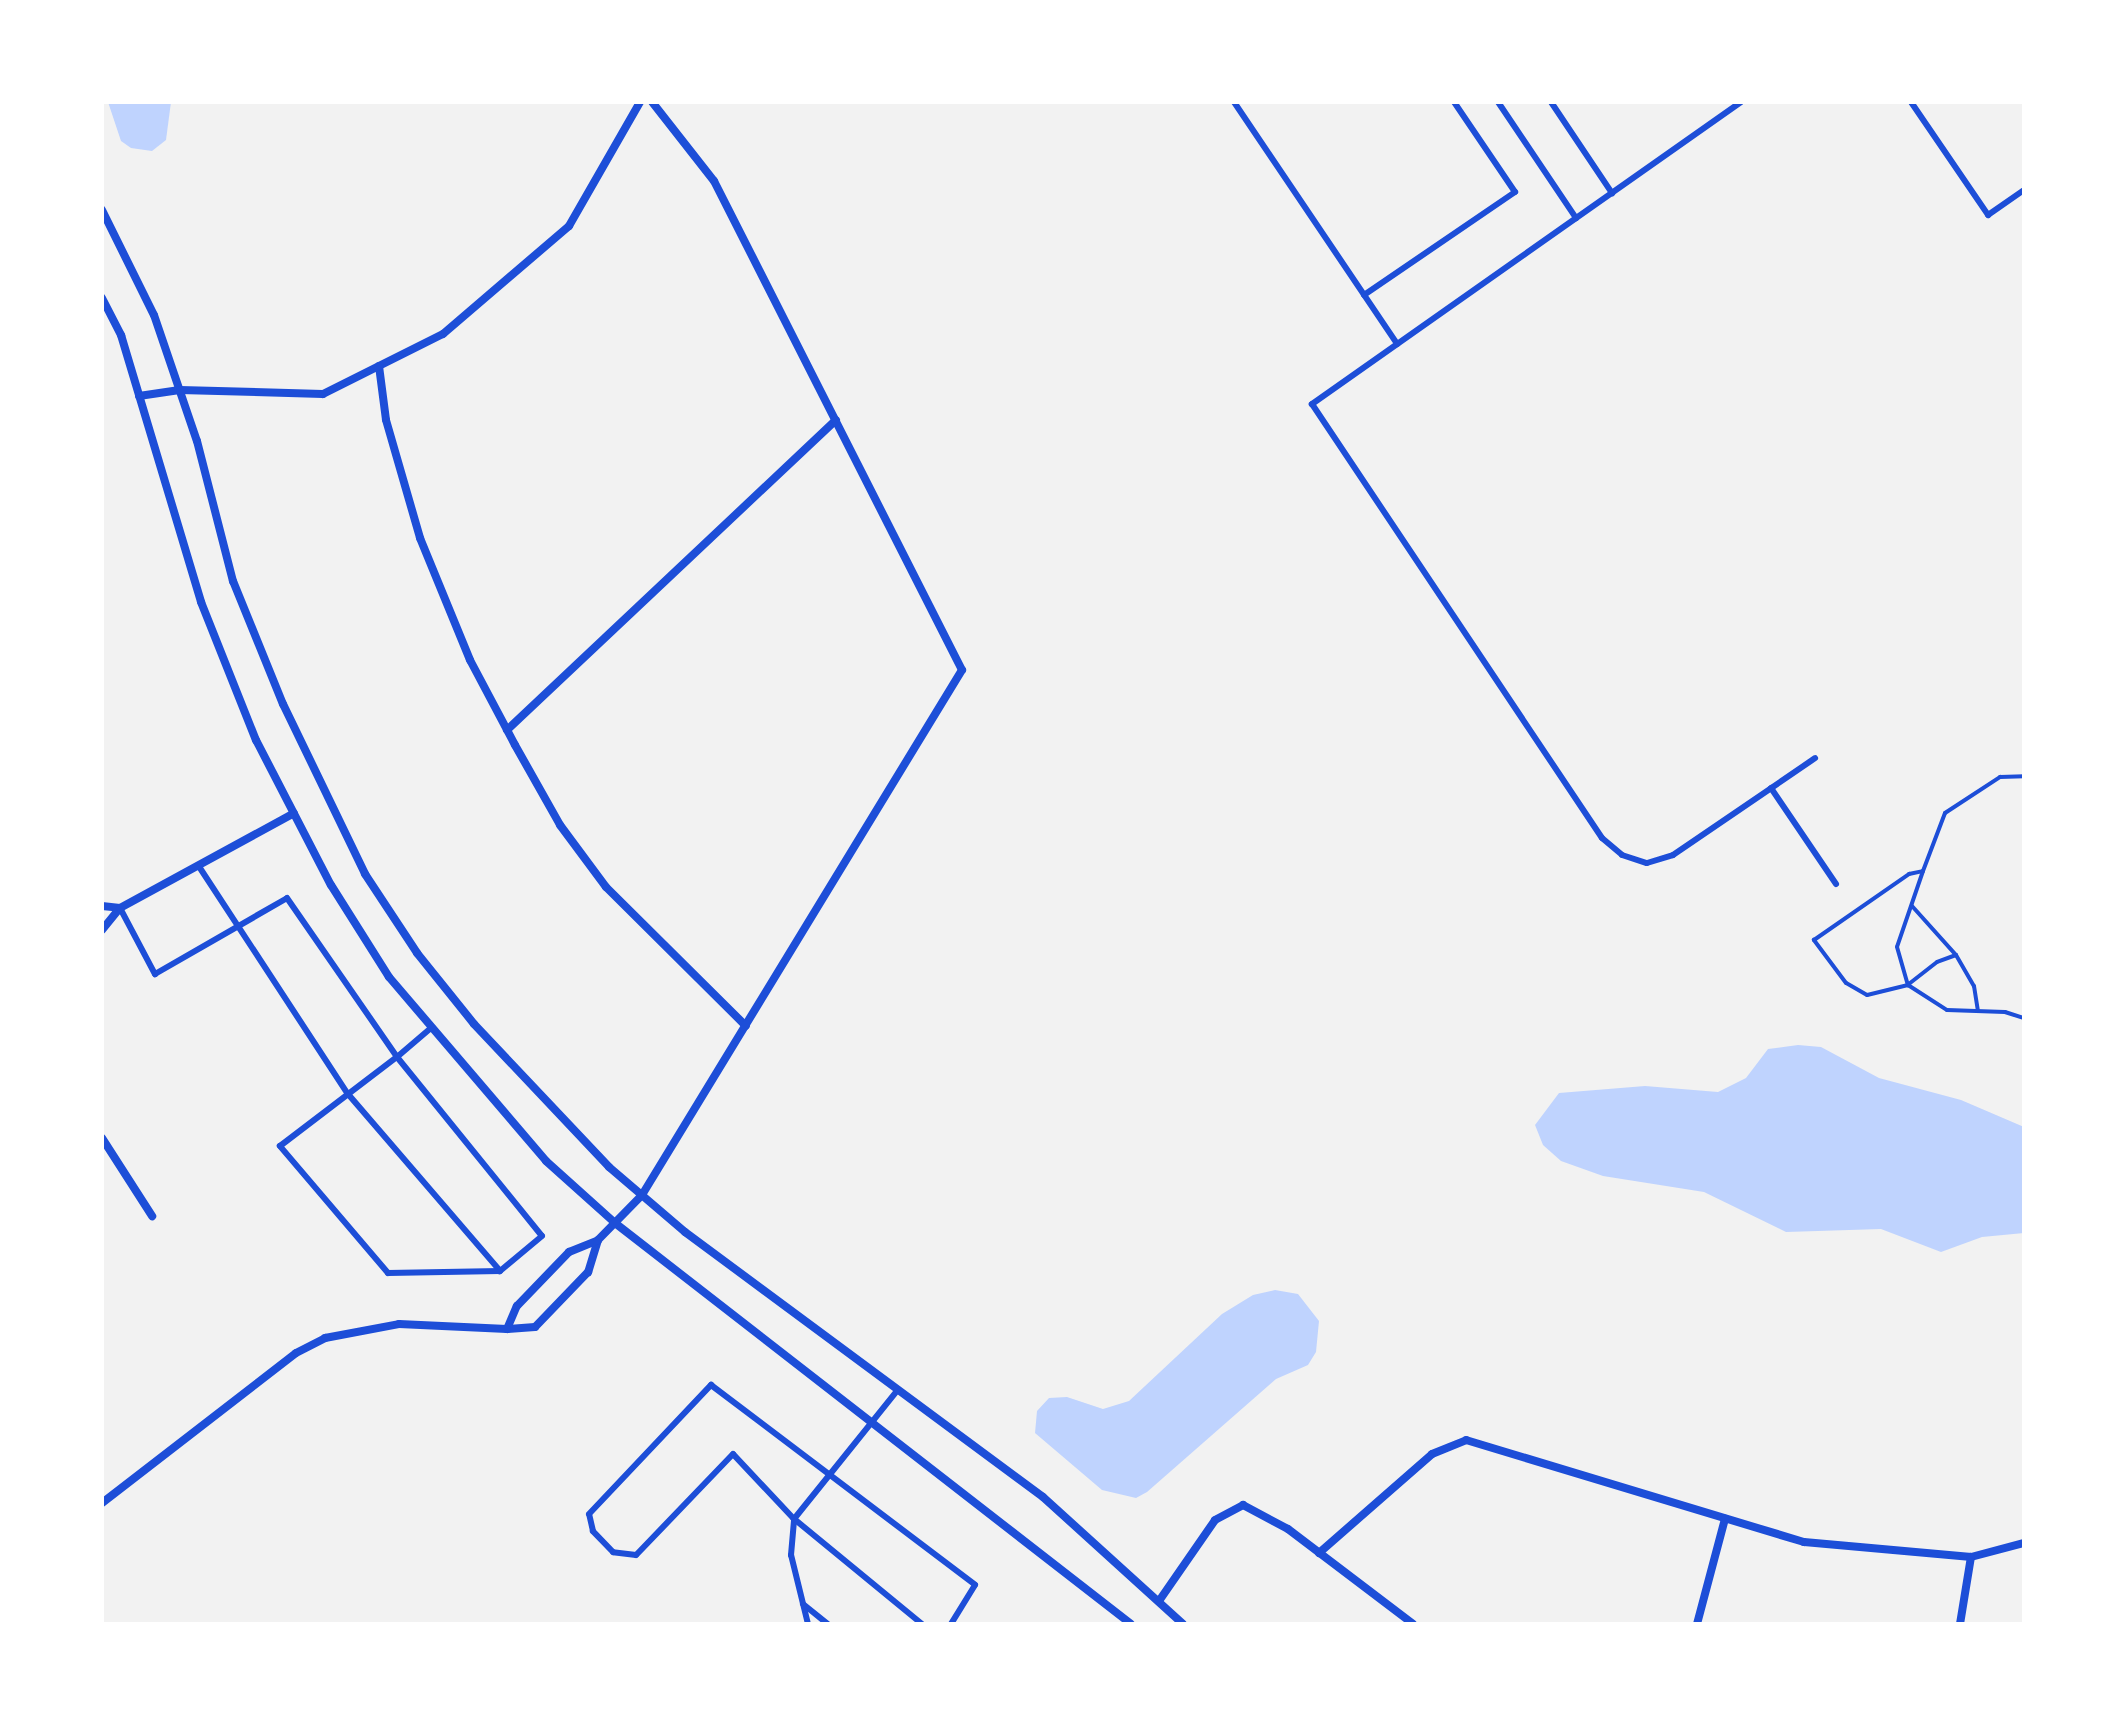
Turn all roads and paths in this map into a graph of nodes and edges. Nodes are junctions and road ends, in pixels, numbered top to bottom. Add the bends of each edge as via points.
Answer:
1 (640, 102) edge
2 (652, 102) edge
3 (1234, 102) edge
4 (1454, 102) edge
5 (1498, 102) edge
6 (1551, 102) edge
7 (1741, 102) edge
8 (1911, 102) edge
9 (2024, 190) edge
10 (1612, 193) junction
11 (102, 210) edge
12 (1576, 218) junction
13 (1364, 295) junction
14 (102, 298) edge
15 (1397, 344) junction
16 (379, 366) junction
17 (180, 390) junction
18 (139, 396) junction
19 (836, 420) junction
20 (507, 730) junction
21 (1815, 758) dead end
22 (2024, 776) edge
23 (1771, 788) junction
24 (294, 813) junction
25 (198, 865) junction
26 (1923, 871) junction
27 (1836, 884) dead end
28 (102, 906) edge
29 (1912, 906) junction
30 (120, 908) junction
31 (238, 926) junction
32 (102, 930) edge
33 (1956, 955) junction
34 (1908, 985) junction
35 (1978, 1011) junction
36 (2024, 1018) edge
37 (746, 1026) junction
38 (431, 1028) junction
39 (397, 1057) junction
40 (348, 1094) junction
41 (102, 1138) edge
42 (642, 1195) junction
43 (152, 1216) dead end
44 (615, 1223) junction
45 (598, 1240) junction
46 (500, 1271) junction
47 (507, 1329) junction
48 (897, 1391) junction
49 (872, 1423) junction
50 (830, 1475) junction
51 (102, 1503) edge
52 (794, 1519) junction
53 (1725, 1519) junction
54 (2024, 1543) edge
55 (1319, 1553) junction
56 (1971, 1557) junction
57 (1159, 1601) junction
58 (803, 1604) junction
59 (808, 1624) edge
60 (828, 1624) edge
61 (922, 1624) edge
62 (951, 1624) edge
63 (1131, 1624) edge
64 (1183, 1624) edge
65 (1413, 1624) edge
66 (1697, 1624) edge
67 (1960, 1624) edge

1 - 16 street via 569,226 443,334
2 - 19 street via 714,181
3 - 13 lane
4 - 13 lane via 1515,192
5 - 12 lane
6 - 10 lane
7 - 10 lane
8 - 9 lane via 1988,215
10 - 12 lane
11 - 17 street via 154,315
12 - 15 lane
13 - 15 lane
14 - 18 street via 121,335
15 - 23 lane via 1312,404 1602,838 1633,860 1660,860
16 - 17 street via 323,394
16 - 20 street via 386,420 420,538 470,660
17 - 18 street
17 - 42 street via 233,581 289,717 365,874 417,953 474,1024
18 - 24 street via 201,602 256,740
19 - 20 street
19 - 37 street via 962,670
20 - 37 street via 560,825 606,887
21 - 23 lane
22 - 26 path via 2000,777 1945,813
23 - 27 lane
24 - 25 street
24 - 38 street via 389,977
25 - 30 street
25 - 31 lane
26 - 29 path
26 - 34 path via 1909,874 1814,940 1854,990 1867,995
28 - 30 street
29 - 33 path
29 - 34 path via 1897,947
30 - 31 lane via 155,974
30 - 32 street
31 - 39 lane via 287,898
31 - 40 lane
33 - 34 path via 1937,962
33 - 35 path via 1974,986
34 - 35 path via 1947,1010
35 - 36 path
37 - 42 street
38 - 39 lane
38 - 44 street via 546,1161
39 - 40 lane
39 - 46 lane via 542,1236
40 - 46 lane
40 - 46 lane via 280,1146 388,1273
41 - 43 street
42 - 44 street
42 - 48 street
44 - 45 street
44 - 49 street
45 - 47 street via 569,1252 517,1306
45 - 47 street via 588,1272 535,1327
47 - 51 street via 386,1325 325,1338 296,1353
48 - 49 lane
48 - 57 street via 1043,1497
49 - 50 lane
49 - 63 street
50 - 52 lane
50 - 52 lane via 711,1385 589,1514 593,1531 613,1552 636,1555 733,1454
50 - 62 lane via 975,1585
52 - 58 lane via 791,1555
52 - 61 lane
53 - 55 street via 1466,1440 1432,1454
53 - 56 street via 1804,1542
53 - 66 street
54 - 56 street
55 - 57 street via 1258,1508 1243,1505 1215,1520
55 - 65 street
56 - 67 street
57 - 64 street
58 - 59 lane
58 - 60 lane

